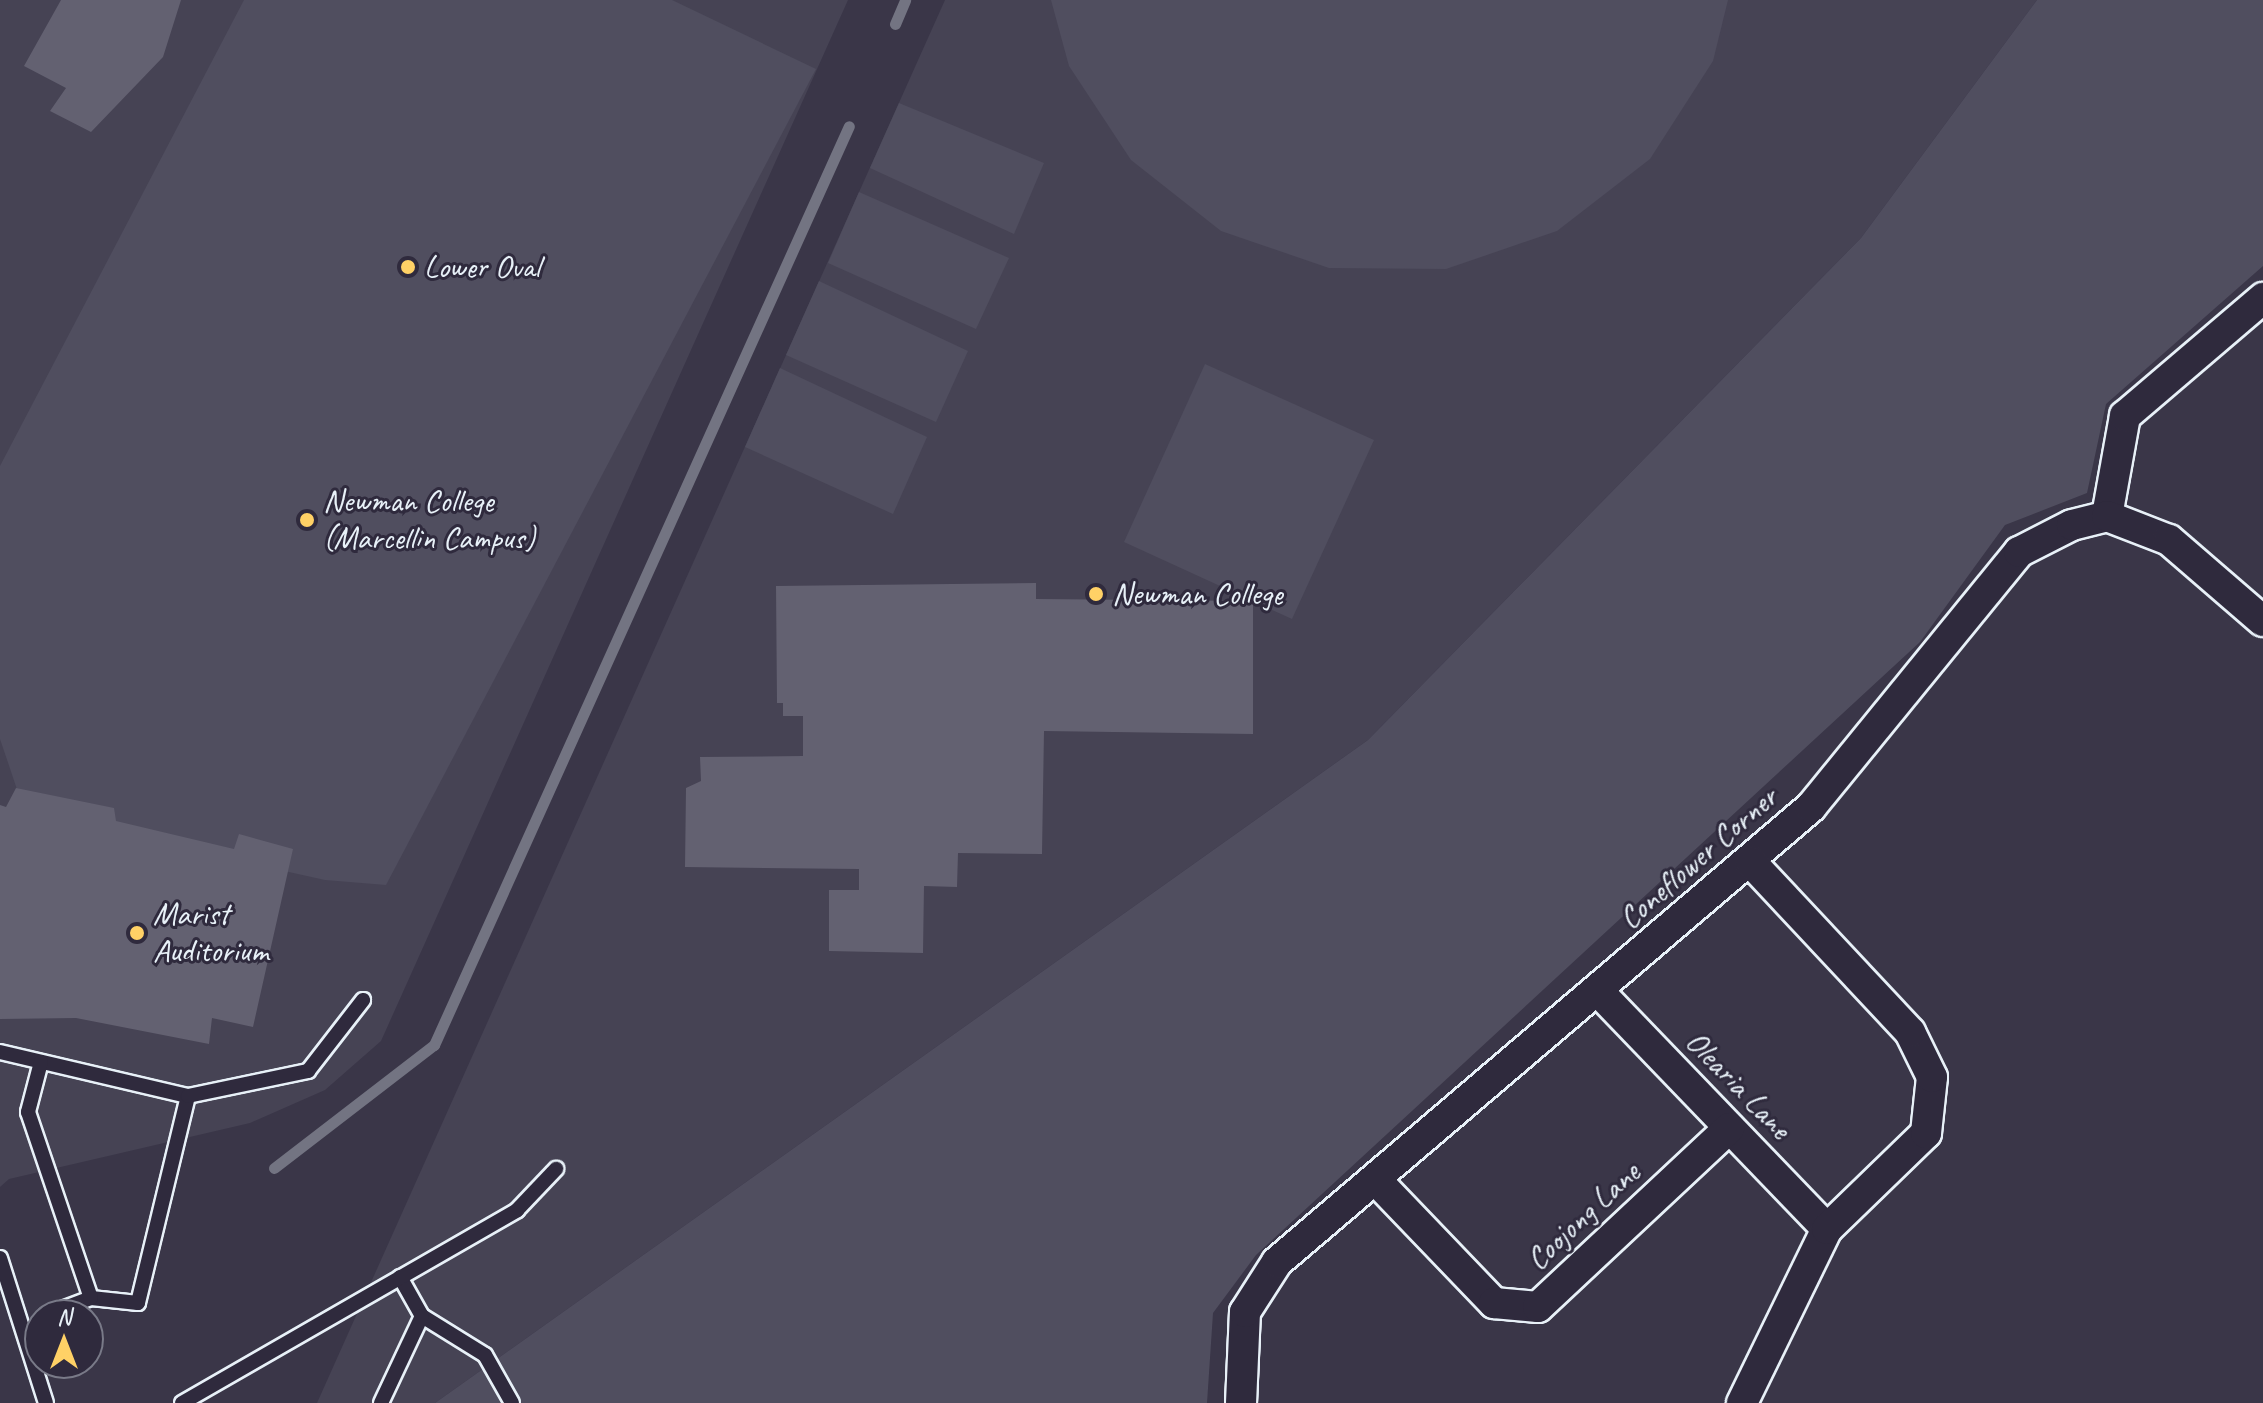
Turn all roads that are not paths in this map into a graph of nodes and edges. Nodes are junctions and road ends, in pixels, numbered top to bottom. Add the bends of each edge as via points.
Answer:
1 (2263, 298) edge
2 (2107, 516) junction
3 (2263, 621) edge
4 (1751, 862) junction
5 (1598, 991) junction
6 (363, 1000) dead end
7 (0, 1052) edge
8 (41, 1062) junction
9 (188, 1096) junction
10 (1729, 1128) junction
11 (556, 1169) dead end
12 (1375, 1179) junction
13 (1827, 1229) junction
14 (0, 1258) edge
15 (400, 1277) junction
16 (91, 1298) joint
17 (422, 1316) junction
18 (24, 1323) edge
19 (39, 1379) edge
20 (46, 1403) edge
21 (182, 1403) edge
22 (381, 1403) edge
23 (512, 1403) edge
24 (1241, 1403) edge
25 (1742, 1403) edge

1 - 2 street via 2125,416
2 - 3 street via 2169,540
2 - 4 street, Coneflower Corner via 2072,525 2019,552 1811,807
4 - 5 street, Coneflower Corner
4 - 13 street via 1910,1032 1932,1077 1926,1133
5 - 10 street, Olearia Lane
5 - 12 street, Coneflower Corner
6 - 9 lane via 308,1071
7 - 8 lane
8 - 9 lane
8 - 16 lane via 28,1112
9 - 16 lane via 138,1303
10 - 12 street, Coojong Lane via 1538,1307 1494,1303
10 - 13 street, Olearia Lane
11 - 15 lane via 517,1210
12 - 24 street, Coneflower Corner via 1277,1262 1245,1312
13 - 25 street
14 - 18 lane
15 - 17 lane
15 - 21 lane
17 - 22 lane
17 - 23 lane via 485,1355
19 - 20 lane

